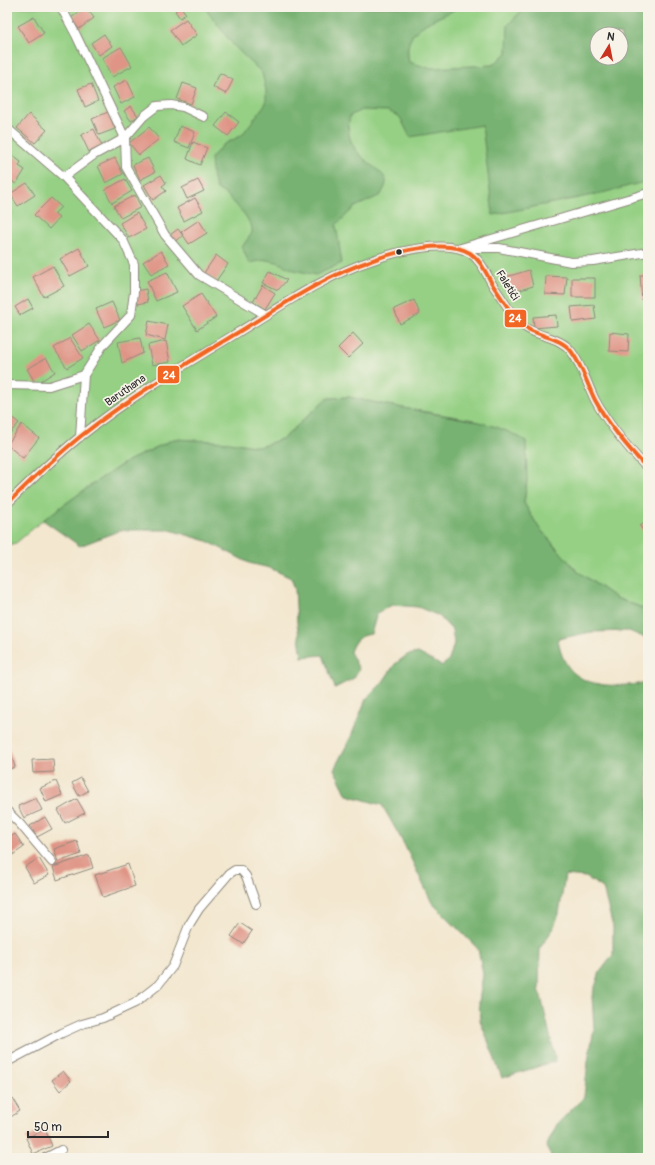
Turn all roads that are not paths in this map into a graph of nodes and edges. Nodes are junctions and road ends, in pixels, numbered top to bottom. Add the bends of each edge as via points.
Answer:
1 (61, 7) edge
2 (204, 117) dead end
3 (7, 128) edge
4 (125, 138) junction
5 (64, 177) junction
6 (648, 193) edge
7 (461, 248) junction
8 (648, 252) edge
9 (266, 315) junction
10 (84, 375) junction
11 (7, 385) edge
12 (80, 437) junction
13 (648, 469) edge
14 (7, 504) edge
15 (7, 811) edge
16 (52, 862) dead end
17 (256, 904) dead end
18 (7, 1062) edge
19 (61, 1150) dead end
20 (45, 1158) edge

1 - 4 street
2 - 4 street via 183,107 157,106 144,116
3 - 5 street
4 - 5 street via 94,154
4 - 9 street via 126,167 165,235 199,275
5 - 10 street via 123,240 134,264 134,292 130,315 103,345
6 - 7 street
7 - 8 street via 499,248 571,262
7 - 9 street, Baruthana via 425,248 373,260 310,288
7 - 13 street, Faletići via 473,254 484,268 524,329 570,349 609,425
9 - 12 street, Baruthana via 163,377
10 - 11 street via 48,386
10 - 12 street
12 - 14 street, Baruthana
15 - 16 street
17 - 18 street via 246,876 241,870 235,870 199,909 189,925 173,966 158,985 136,1003 62,1033
19 - 20 street

